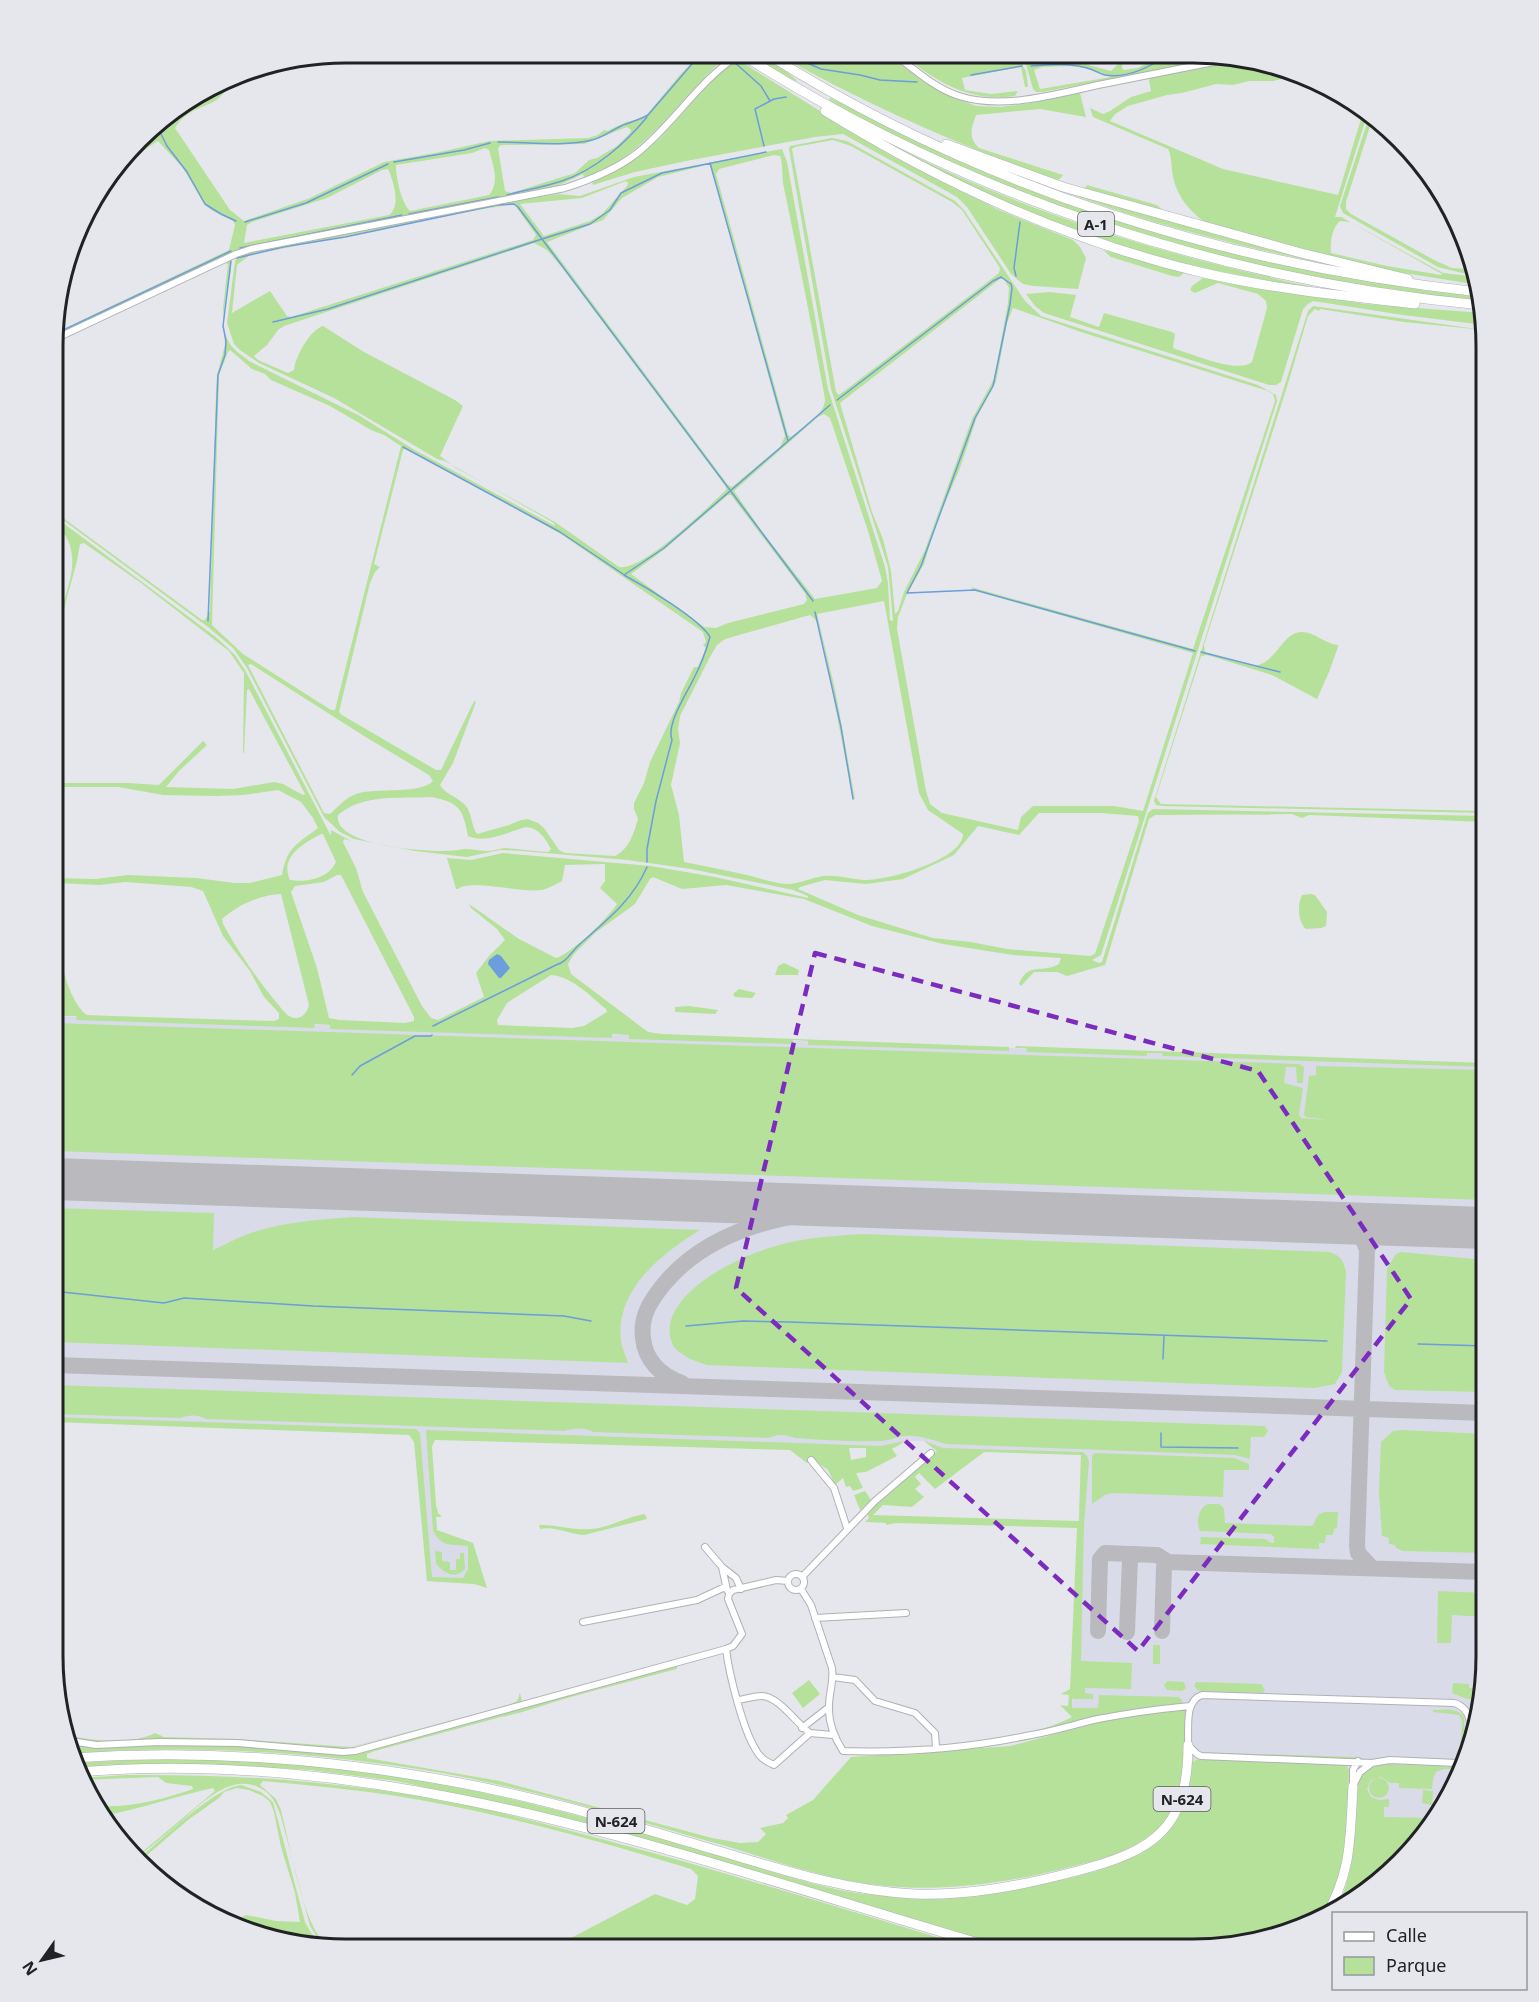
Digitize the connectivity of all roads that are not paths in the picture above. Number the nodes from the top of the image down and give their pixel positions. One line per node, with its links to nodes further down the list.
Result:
1 (728, 63): 12 (street)
2 (755, 63): 6 (highway, A-1)
3 (782, 63): 7 (highway, A-1)
4 (907, 63): 5 (street)
5 (1205, 64)
6 (794, 87): 10 (highway, A-1); 11 (highway)
7 (887, 122): 8 (highway); 8 (highway, A-1)
8 (1430, 286): 9 (highway, A-1)
9 (1471, 291)
10 (1473, 304)
11 (1473, 306)
12 (64, 335)
13 (931, 1453): 15 (street)
14 (811, 1460): 15 (street)
15 (848, 1528): 18 (street)
16 (705, 1546): 17 (street)
17 (722, 1567): 20 (street); 22 (street)
18 (802, 1577): 19 (street); 21 (street)
19 (788, 1581): 21 (street); 22 (street)
20 (725, 1587): 23 (street); 26 (street)
21 (801, 1588): 25 (street)
22 (741, 1589): 23 (street)
23 (729, 1594): 27 (street)
24 (906, 1613): 25 (street)
25 (815, 1618): 28 (street)
26 (584, 1622)
27 (726, 1649): 29 (street); 36 (street)
28 (833, 1677): 31 (street); 38 (street)
29 (738, 1700): 33 (street); 34 (street)
30 (1190, 1706): 32 (street); 37 (street); 38 (street)
31 (829, 1707): 33 (street); 35 (street)
32 (1469, 1718)
33 (802, 1728): 34 (street)
34 (810, 1733): 35 (street)
35 (833, 1735): 38 (street)
36 (77, 1743)
37 (1188, 1745): 39 (highway, N-624); 40 (street)
38 (936, 1748)
39 (82, 1758)
40 (1358, 1761): 41 (street); 44 (street)
41 (1372, 1763): 42 (street); 44 (street)
42 (1455, 1763)
43 (88, 1772): 46 (highway, N-624)
44 (1353, 1786): 45 (highway)
45 (1334, 1902)
46 (965, 1939)

